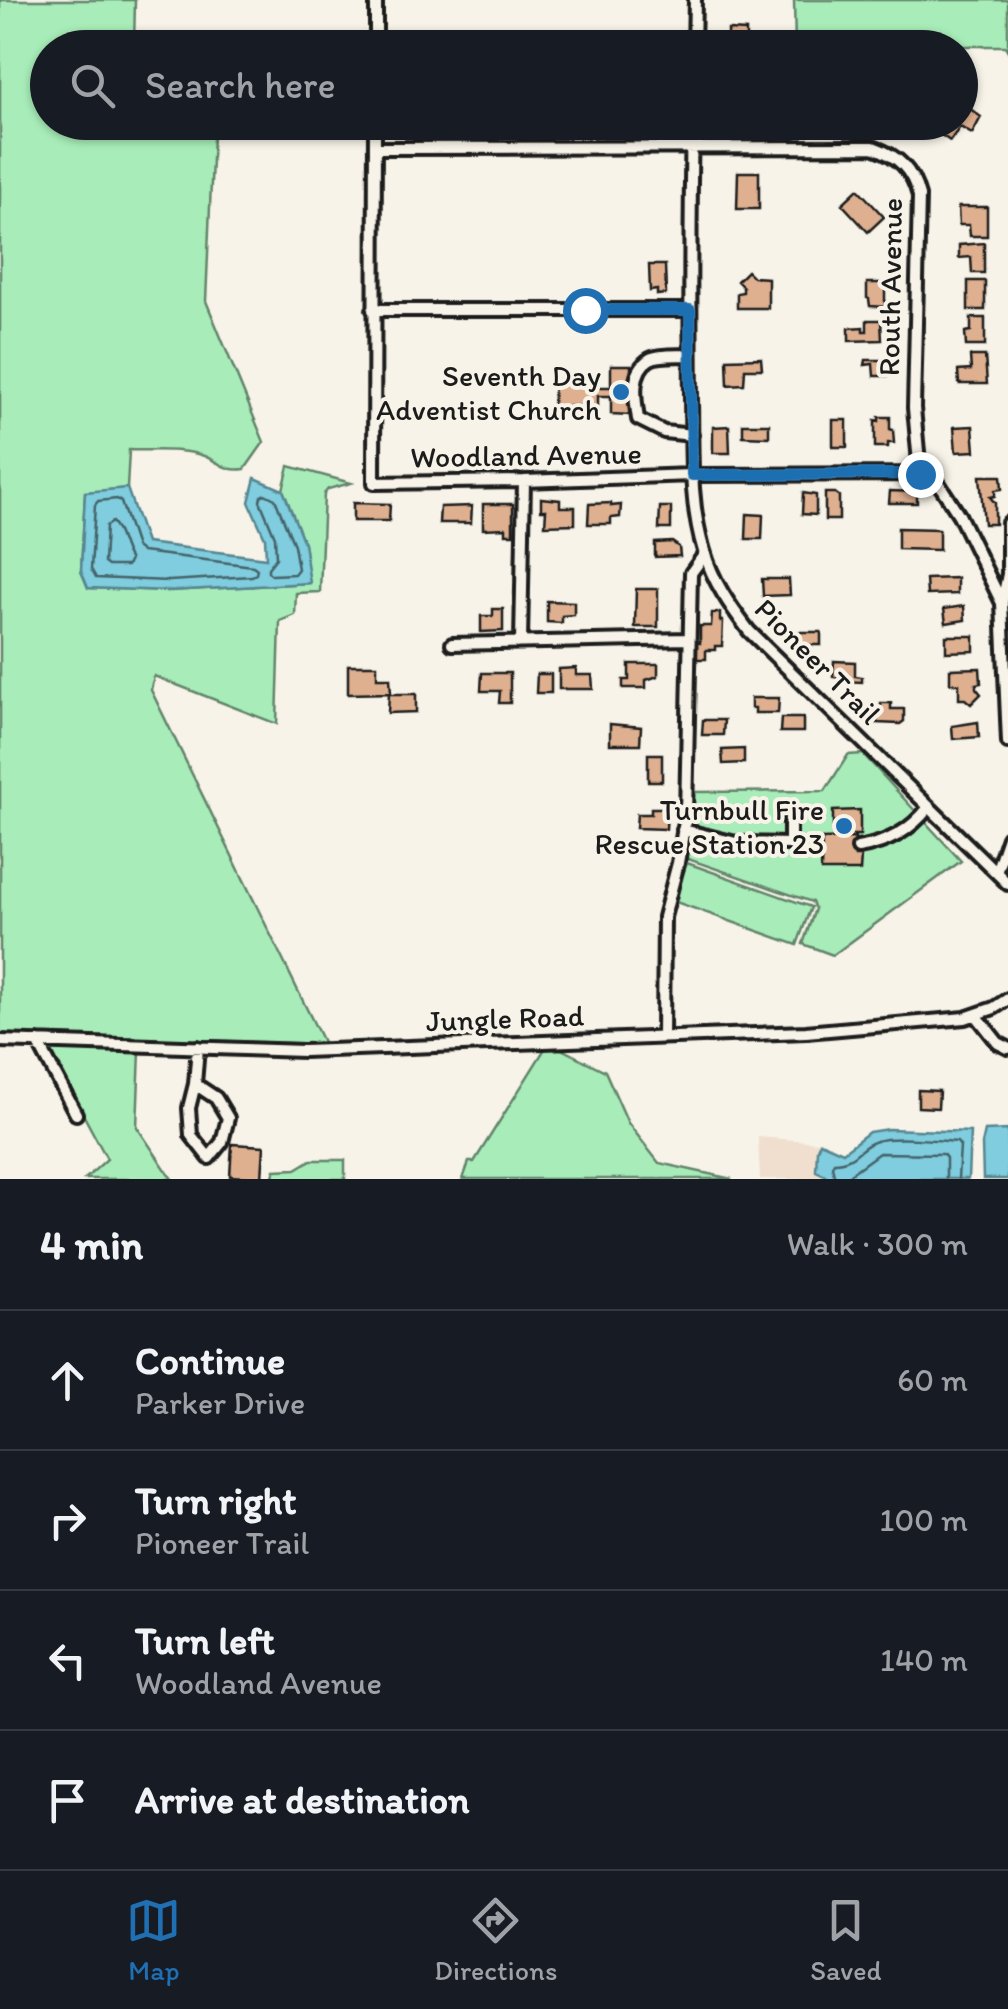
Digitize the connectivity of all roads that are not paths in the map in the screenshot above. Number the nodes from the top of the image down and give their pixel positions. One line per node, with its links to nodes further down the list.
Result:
1 (376, 0): 3 (street)
2 (695, 0): 4 (street)
3 (376, 30)
4 (694, 30)
5 (374, 140): 7 (street)
6 (692, 140): 8 (street, Pioneer Trail)
7 (374, 148): 8 (street); 9 (street)
8 (692, 148): 10 (street, Pioneer Trail); 13 (street, Routh Avenue)
9 (374, 310): 10 (street); 15 (street, Woodland Avenue)
10 (690, 310): 11 (street, Pioneer Trail)
11 (690, 355): 12 (street, Pioneer Trail); 12 (street)
12 (692, 435): 14 (street, Pioneer Trail)
13 (920, 474): 14 (street, Woodland Avenue); 18 (street)
14 (692, 475): 15 (street, Woodland Avenue); 17 (street, Pioneer Trail)
15 (524, 482): 22 (street)
16 (1008, 523): 19 (street)
17 (704, 555): 21 (street); 25 (street, Pioneer Trail)
18 (988, 574): 19 (street); 20 (street)
19 (1008, 574): 20 (street)
20 (1002, 603): 24 (street)
21 (688, 639): 22 (street); 27 (street)
22 (521, 642): 23 (street)
23 (452, 644)
24 (1008, 742)
25 (929, 807): 29 (street); 30 (street, Pioneer Trail)
26 (790, 810): 27 (street)
27 (684, 830): 34 (street)
28 (1008, 837): 30 (street)
29 (858, 848)
30 (996, 872): 31 (street, Pioneer Trail)
31 (1008, 884)
32 (1008, 999): 33 (street, Jungle Road)
33 (976, 1015): 34 (street, Jungle Road); 38 (street)
34 (663, 1036): 37 (street, Jungle Road)
35 (0, 1041): 36 (street, Jungle Road)
36 (38, 1042): 37 (street, Jungle Road); 40 (street)
37 (198, 1047): 39 (street)
38 (1008, 1048)
39 (195, 1084): 39 (street)
40 (76, 1114)

